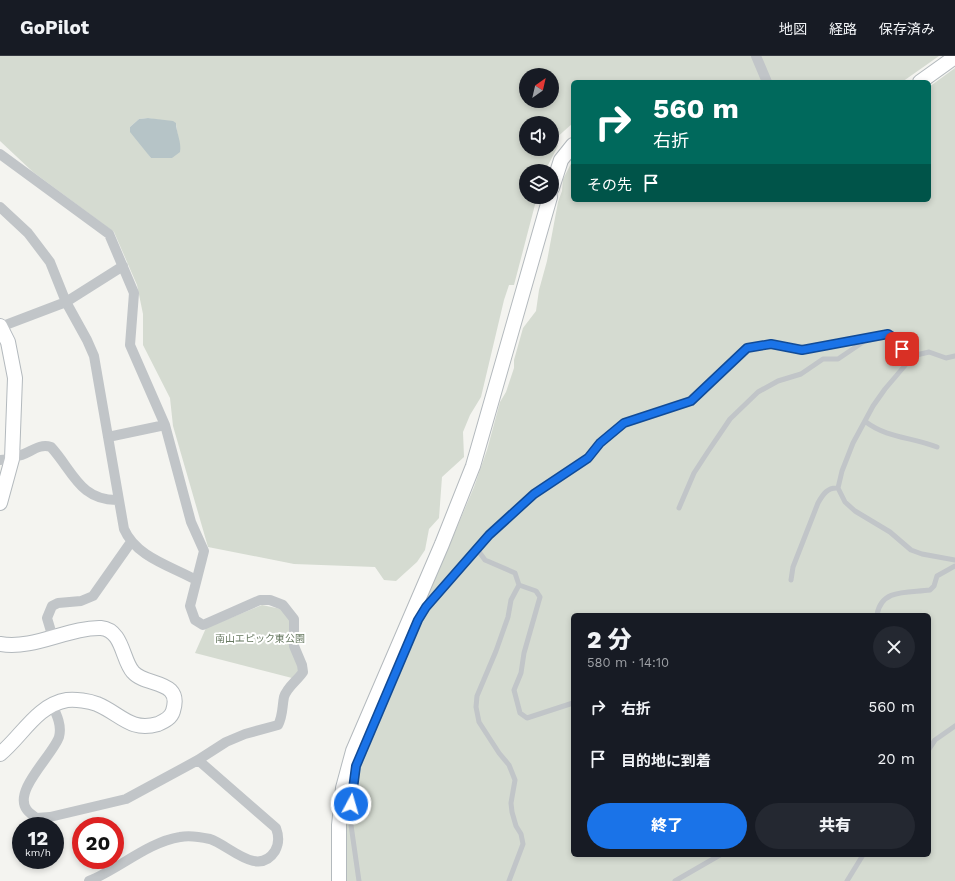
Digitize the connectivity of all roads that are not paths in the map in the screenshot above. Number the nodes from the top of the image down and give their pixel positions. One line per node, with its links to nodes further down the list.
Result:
1 (756, 56): 3 (street)
2 (955, 57): 4 (street)
3 (766, 80)
4 (923, 80)
5 (571, 148): 7 (street)
6 (0, 154): 10 (street)
7 (559, 166)
8 (548, 204): 44 (street)
9 (0, 207): 11 (street)
10 (122, 266): 11 (street); 17 (street)
11 (66, 302): 12 (street); 18 (street)
12 (0, 326): 20 (street)
13 (871, 338): 15 (lane); 24 (lane); 26 (lane)
14 (955, 356): 15 (lane)
15 (908, 357): 16 (lane)
16 (866, 422): 19 (lane); 21 (lane)
17 (165, 425): 18 (street); 29 (street)
18 (108, 437): 22 (street)
19 (937, 447)
20 (8, 458): 22 (street); 23 (street)
21 (838, 488): 27 (lane); 30 (lane)
22 (118, 500): 25 (street)
23 (0, 503)
24 (680, 508)
25 (132, 542): 29 (street); 33 (street)
26 (477, 549): 31 (lane); 45 (lane)
27 (955, 560)
28 (955, 566): 32 (lane)
29 (196, 580): 40 (street)
30 (790, 580)
31 (519, 585): 35 (lane); 46 (lane)
32 (878, 613)
33 (53, 638): 34 (street); 36 (street)
34 (0, 644)
35 (571, 704)
36 (52, 705): 39 (street); 40 (street)
37 (955, 726): 38 (lane)
38 (931, 746)
39 (0, 754)
40 (198, 760): 43 (street)
41 (717, 857): 47 (lane)
42 (862, 857): 48 (lane)
43 (89, 881)
44 (339, 881)
45 (360, 881)
46 (509, 881)
47 (675, 881)
48 (846, 881)

